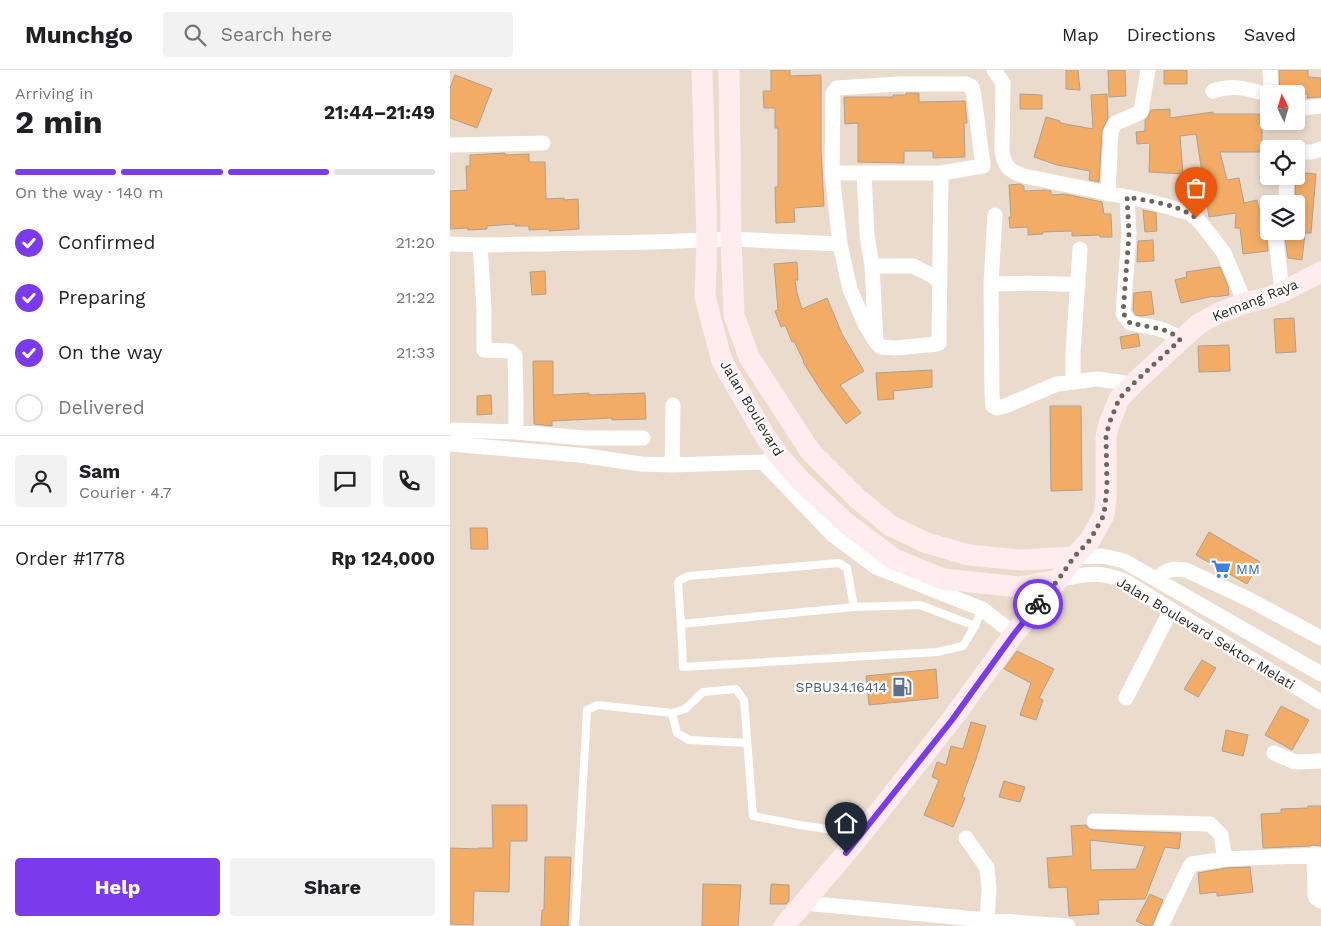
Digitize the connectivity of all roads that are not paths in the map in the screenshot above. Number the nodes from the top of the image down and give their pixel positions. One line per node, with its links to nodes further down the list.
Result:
1 (702, 70): 23 (main road, Jalan Boulevard)
2 (730, 70): 21 (main road, Jalan Boulevard)
3 (994, 70): 18 (street)
4 (1148, 70): 18 (street)
5 (1270, 70): 6 (street)
6 (1270, 85)
7 (1213, 91): 8 (street)
8 (1260, 92)
9 (1321, 106): 10 (street)
10 (1305, 108)
11 (542, 143): 12 (street)
12 (450, 146)
13 (1321, 149): 14 (street)
14 (1305, 152)
15 (941, 172): 16 (street); 17 (street); 30 (street)
16 (832, 173): 17 (street); 25 (street)
17 (864, 173): 28 (street)
18 (1108, 194): 19 (street)
19 (1127, 197): 34 (street); 35 (street)
20 (995, 215): 31 (street)
21 (731, 239): 23 (street); 25 (street); 45 (main road, Jalan Boulevard)
22 (1277, 240): 33 (street)
23 (708, 241): 26 (street); 43 (main road, Jalan Boulevard)
24 (450, 244): 26 (street)
25 (840, 244): 36 (street)
26 (480, 245): 40 (street)
27 (1080, 249): 32 (street)
28 (872, 266): 30 (street); 36 (street)
29 (1321, 272): 33 (main road, Kemang Raya)
30 (939, 281): 36 (street)
31 (991, 284): 32 (street); 37 (street)
32 (1078, 285): 37 (street)
33 (1282, 292): 34 (main road, Kemang Raya)
34 (1245, 303): 35 (main road, Kemang Raya)
35 (1180, 340): 38 (main road, Kemang Raya)
36 (876, 342)
37 (1073, 382): 38 (street)
38 (1133, 384): 45 (main road, Kemang Raya)
39 (673, 405): 44 (street)
40 (516, 432): 41 (street); 42 (street)
41 (452, 437): 44 (street)
42 (643, 438)
43 (771, 459): 44 (street); 48 (main road, Jalan Boulevard); 51 (street)
44 (672, 465)
45 (1074, 557): 46 (main road, Kemang Raya); 47 (street, Jalan Boulevard Sektor Melati)
46 (1058, 580): 49 (main road, Jalan Boulevard); 52 (street, Jalan Boulevard Sektor Melati); 53 (main road, Kemang Raya)
47 (1157, 580): 57 (street); 58 (street, Jalan Boulevard Sektor Melati)
48 (992, 585): 49 (main road, Jalan Boulevard); 51 (street)
49 (1019, 588): 53 (main road)
50 (854, 607): 54 (lane); 54 (lane); 55 (lane)
51 (982, 609): 55 (lane); 56 (street)
52 (1171, 610): 59 (street); 60 (street, Jalan Boulevard Sektor Melati)
53 (1030, 614): 56 (main road)
54 (681, 624): 55 (lane)
55 (975, 626)
56 (1014, 634): 66 (main road)
57 (1321, 638)
58 (1321, 674)
59 (1126, 698)
60 (1321, 702)
61 (672, 713): 62 (lane); 62 (lane); 73 (lane)
62 (747, 744): 66 (lane)
63 (1274, 753): 64 (street)
64 (1321, 761)
65 (1094, 821): 69 (street)
66 (861, 834): 71 (main road)
67 (966, 838): 72 (street)
68 (1318, 854): 69 (street); 70 (street)
69 (1225, 859): 76 (street)
70 (1321, 901)
71 (804, 903): 72 (street); 74 (main road)
72 (987, 920): 75 (street)
73 (575, 926)
74 (784, 926)
75 (1068, 926)
76 (1161, 926)

